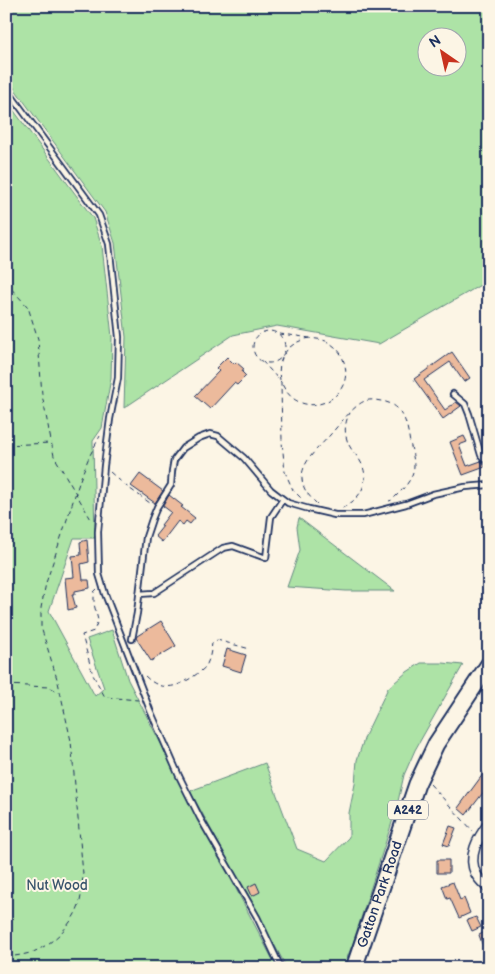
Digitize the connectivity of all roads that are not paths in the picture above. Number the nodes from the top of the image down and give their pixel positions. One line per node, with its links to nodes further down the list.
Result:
1 (6, 88): 11 (lane)
2 (453, 394): 3 (lane)
3 (489, 464)
4 (489, 485): 5 (lane)
5 (283, 499): 6 (lane); 6 (lane)
6 (139, 594): 7 (lane)
7 (132, 638)
8 (489, 664): 12 (main road, Gatton Park Road / A242)
9 (489, 823): 10 (street)
10 (489, 890)
11 (281, 968)
12 (354, 968)

